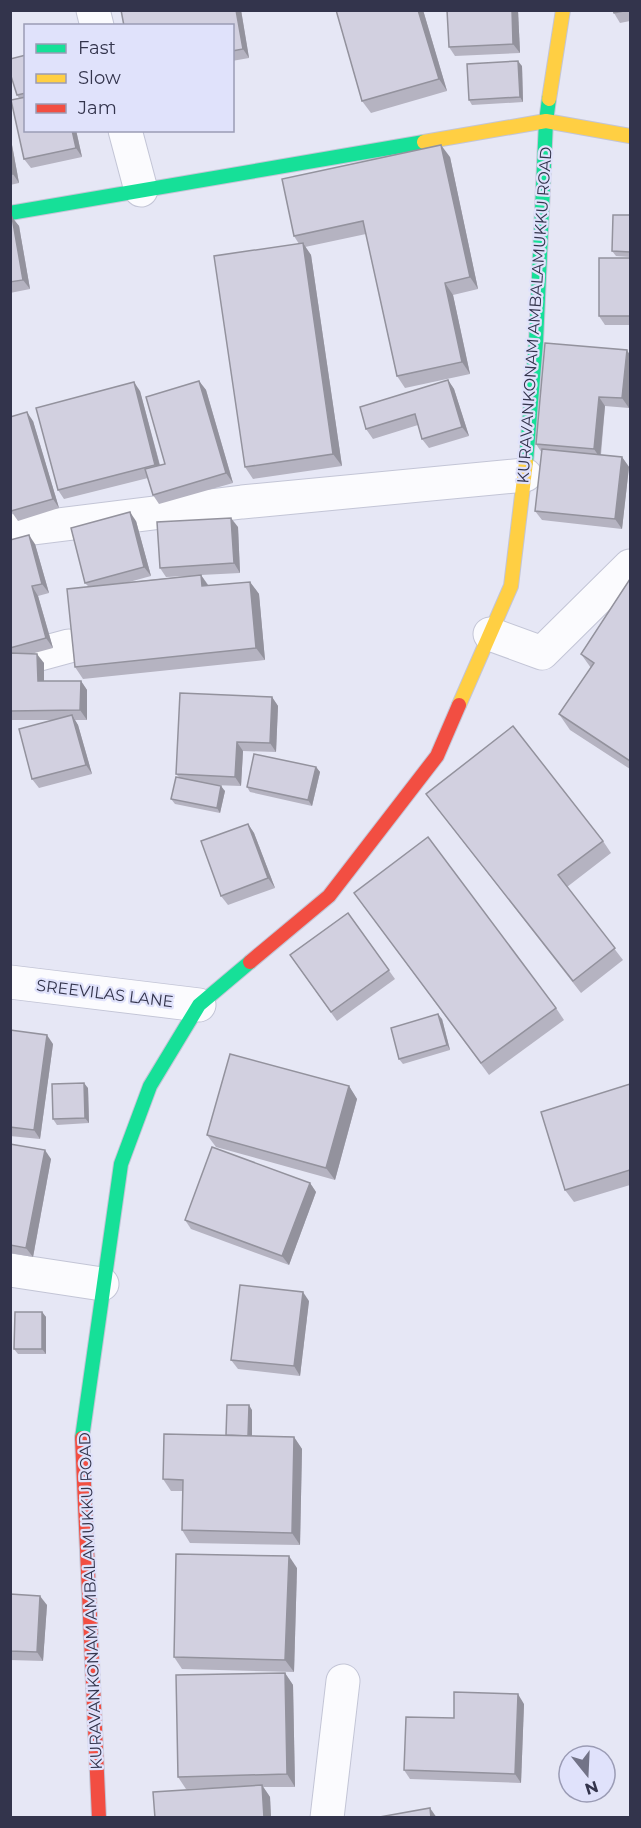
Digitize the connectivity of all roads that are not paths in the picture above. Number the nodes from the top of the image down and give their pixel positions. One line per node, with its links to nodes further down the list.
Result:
1 (563, 10): 2 (street, KURAVANKONAM AMBALAMUKKU ROAD)
2 (546, 121): 4 (street); 5 (street); 7 (street, KURAVANKONAM AMBALAMUKKU ROAD)
3 (126, 132): 5 (street)
4 (630, 136)
5 (141, 190): 6 (street)
6 (10, 213)
7 (525, 476): 8 (street); 10 (street, KURAVANKONAM AMBALAMUKKU ROAD)
8 (10, 531)
9 (630, 566): 10 (street)
10 (490, 634): 14 (street, KURAVANKONAM AMBALAMUKKU ROAD)
11 (69, 646): 12 (street)
12 (10, 662)
13 (10, 982): 14 (street, SREEVILAS LANE)
14 (199, 1005): 16 (street, KURAVANKONAM AMBALAMUKKU ROAD)
15 (10, 1270): 16 (street)
16 (102, 1284): 18 (street, KURAVANKONAM AMBALAMUKKU ROAD)
17 (343, 1681): 19 (street)
18 (99, 1818)
19 (327, 1818)

